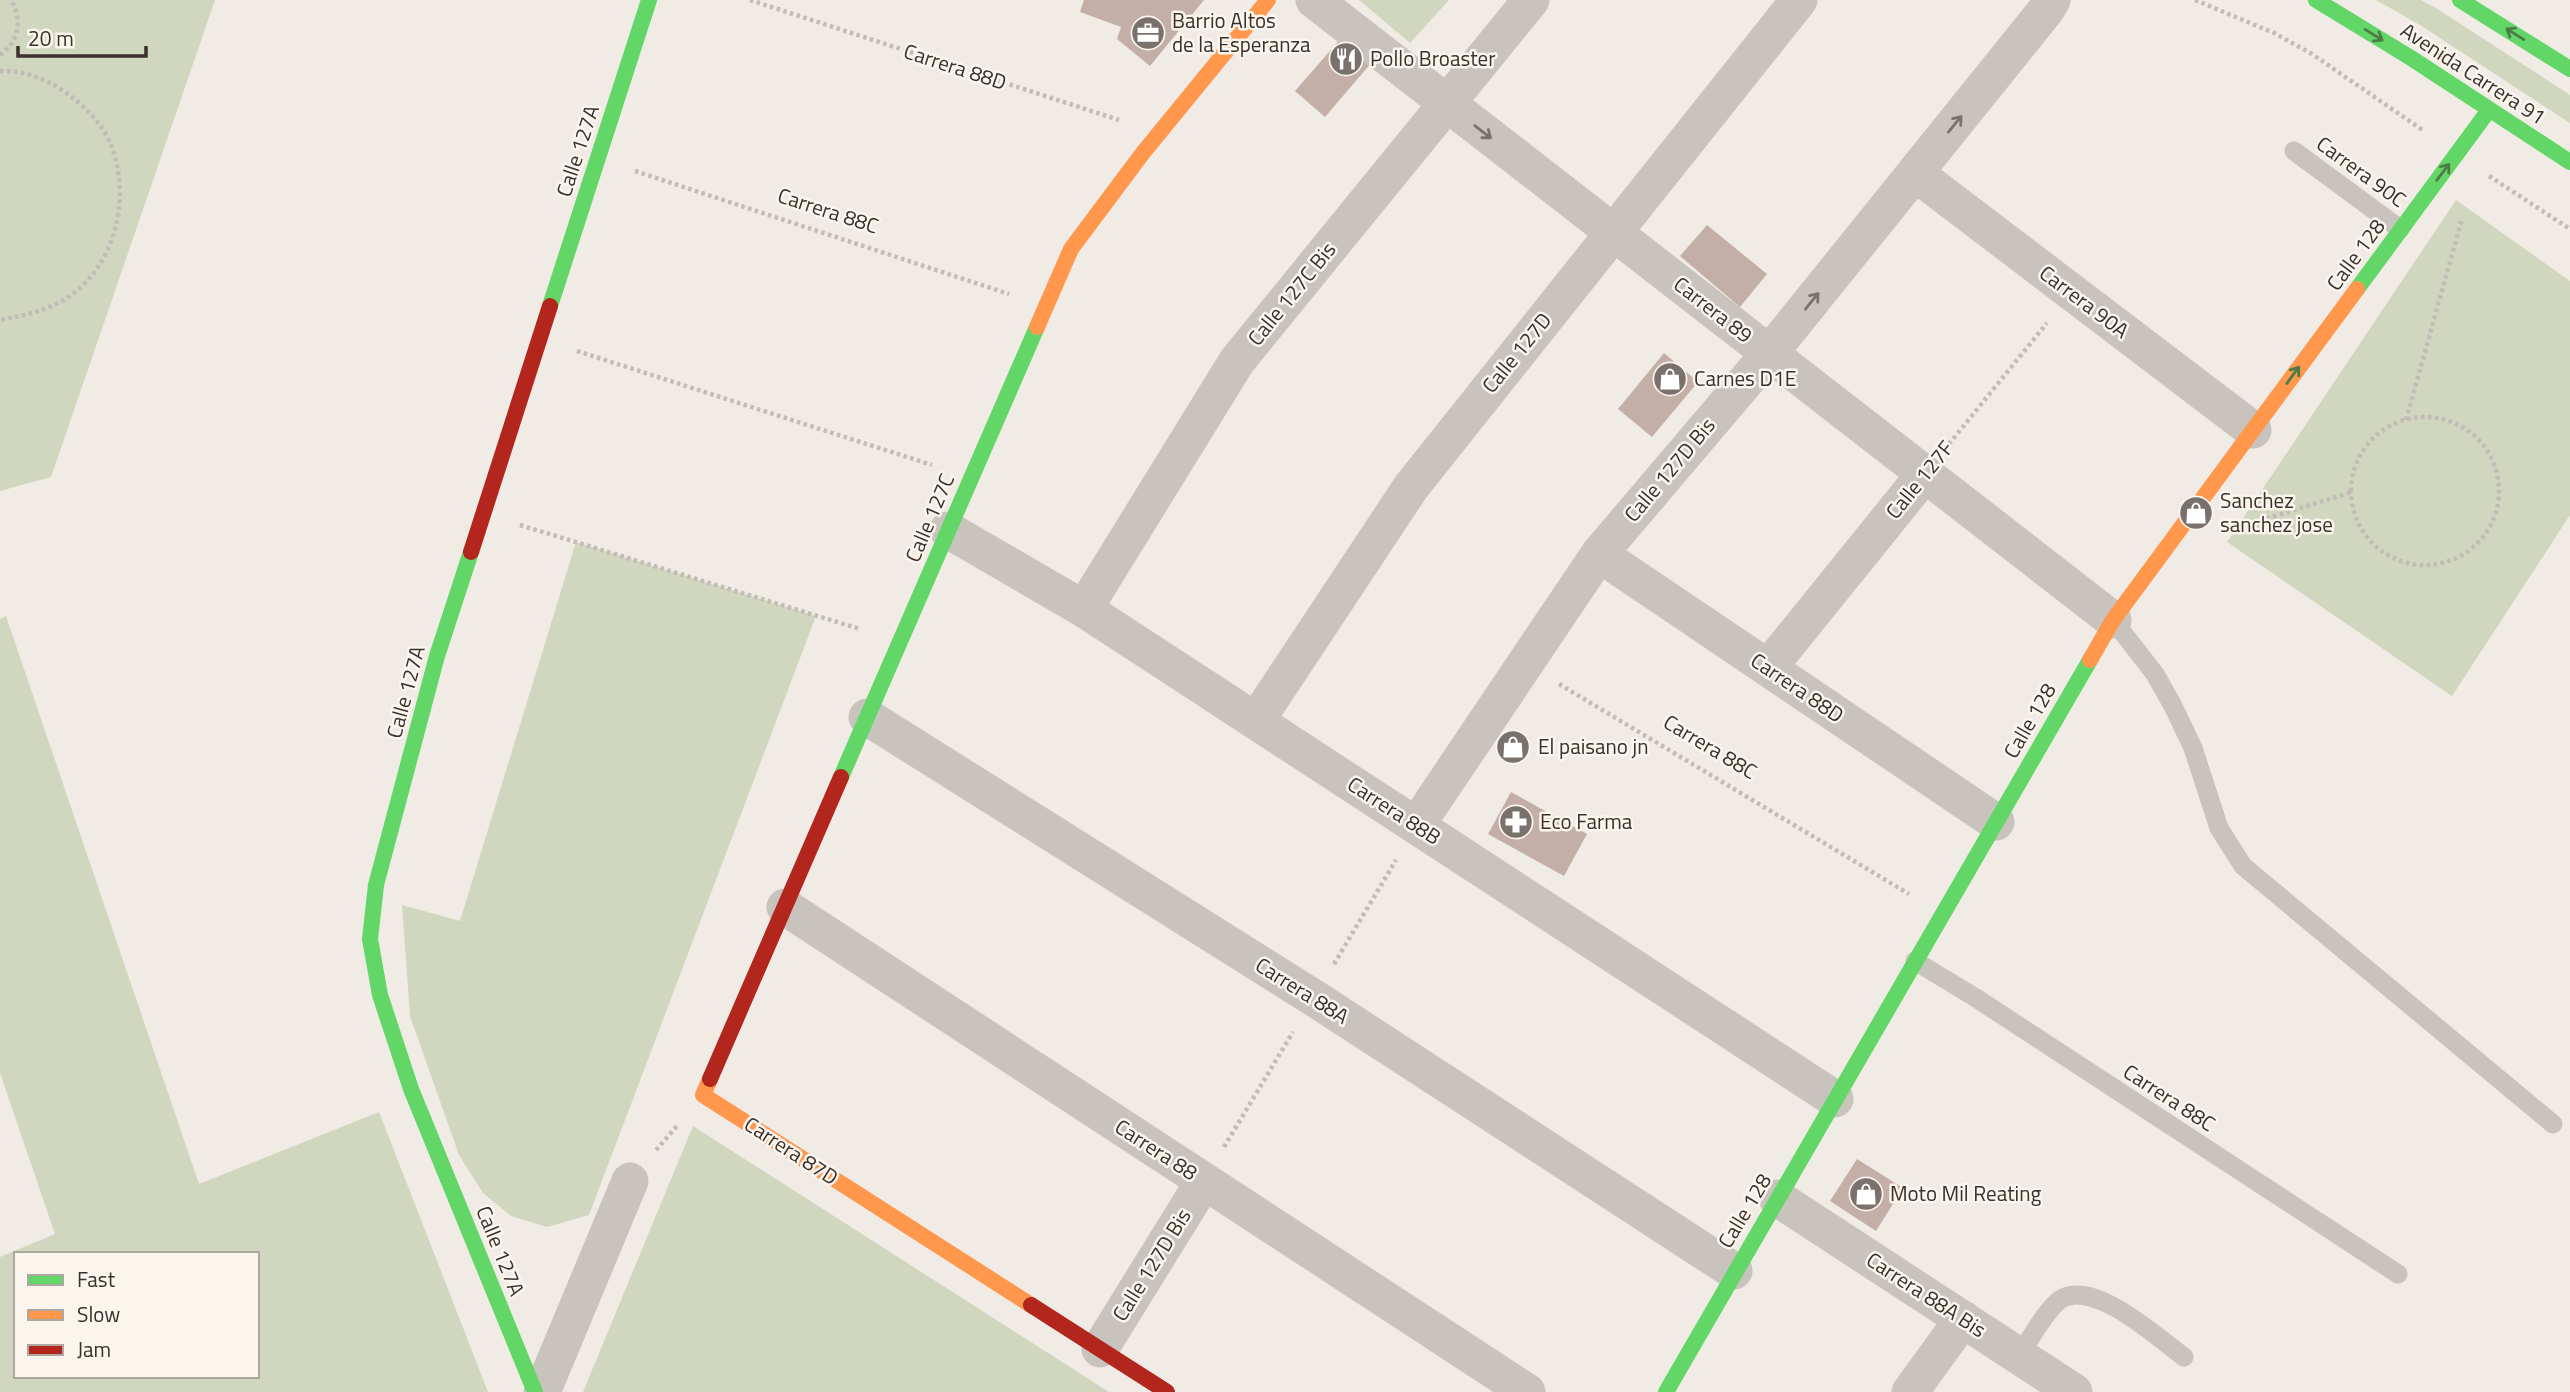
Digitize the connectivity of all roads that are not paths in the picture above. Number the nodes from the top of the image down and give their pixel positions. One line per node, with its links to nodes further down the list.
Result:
1 (649, 0): 43 (street, Calle 127A)
2 (1268, 0): 20 (street, Calle 127C)
3 (1314, 0): 10 (street, Carrera 89)
4 (1531, 0): 10 (street, Calle 127C Bis)
5 (1799, 0): 16 (street, Calle 127D)
6 (2052, 0): 14 (street, Calle 127D Bis, one-way to 6)
7 (2316, 0): 11 (street, Avenida Carrera 91, one-way to 11)
8 (2460, 0): 9 (street, one-way to 8)
9 (2570, 69)
10 (1447, 104): 16 (street, Carrera 89, one-way to 16); 22 (street, Calle 127C Bis)
11 (2489, 110): 13 (street, Avenida Carrera 91); 15 (street, Calle 128, one-way to 11)
12 (2294, 151): 15 (lane, Carrera 90C)
13 (2570, 162)
14 (1915, 173): 17 (street, Calle 127D Bis, one-way to 14); 18 (street, Carrera 90A)
15 (2400, 229): 18 (street, Calle 128, one-way to 15)
16 (1613, 233): 17 (street, Carrera 89); 26 (street, Calle 127D)
17 (1769, 354): 19 (street, Carrera 89); 21 (street, Calle 127D Bis)
18 (2253, 430): 23 (street, Calle 128)
19 (1924, 474): 23 (street, Carrera 89); 24 (street, Calle 127F)
20 (948, 530): 22 (street, Carrera 88B); 25 (street, Calle 127C)
21 (1599, 554): 24 (street, Carrera 88D); 28 (street, Calle 127D Bis)
22 (1084, 609): 26 (street, Carrera 88B)
23 (2113, 620): 27 (street, Calle 128); 33 (lane)
24 (1768, 668): 27 (street, Carrera 88D)
25 (867, 717): 29 (street, Calle 127C); 37 (street, Carrera 88A)
26 (1256, 721): 28 (street, Carrera 88B)
27 (1996, 822): 30 (street, Calle 128)
28 (1416, 826): 32 (street, Carrera 88B)
29 (785, 907): 31 (street, Calle 127C); 35 (street, Carrera 88)
30 (1914, 961): 32 (street, Calle 128); 38 (lane, Carrera 88C)
31 (704, 1095): 40 (street, Carrera 87D)
32 (1835, 1099): 36 (street, Calle 128)
33 (2553, 1124)
34 (630, 1181): 44 (street)
35 (1204, 1181): 40 (street, Calle 127D Bis); 46 (street, Carrera 88)
36 (1777, 1198): 37 (street, Calle 128); 39 (street, Carrera 88A Bis)
37 (1734, 1271): 47 (street, Calle 128)
38 (2398, 1274)
39 (1963, 1319): 41 (street, Carrera 88A Bis); 48 (street)
40 (1100, 1349): 45 (street, Carrera 87D)
41 (2019, 1356): 42 (lane); 49 (street, Carrera 88A Bis)
42 (2185, 1357)
43 (535, 1392)
44 (542, 1392)
45 (1167, 1392)
46 (1527, 1392)
47 (1666, 1392)
48 (1910, 1392)
49 (2074, 1392)

